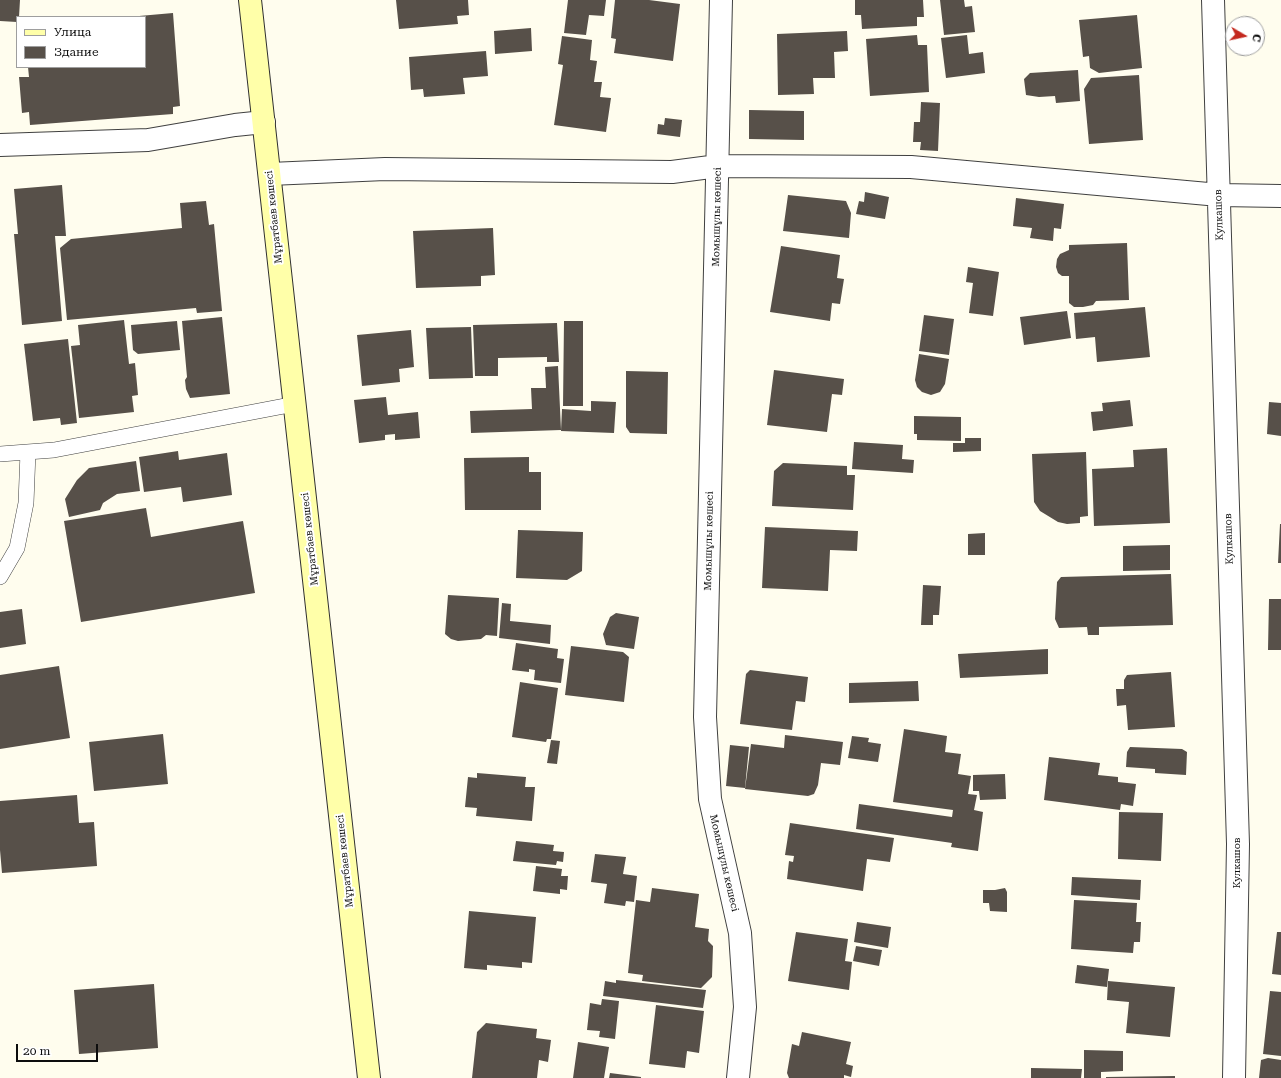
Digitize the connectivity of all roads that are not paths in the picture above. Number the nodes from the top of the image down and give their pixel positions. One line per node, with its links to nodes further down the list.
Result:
1 (250, 0): 4 (street, Мұратбаев көшесі)
2 (721, 0): 6 (street, Момышұлы көшесі)
3 (1212, 0): 8 (street, Кулкашов)
4 (264, 122): 5 (street); 7 (street, Мұратбаев көшесі)
5 (0, 145)
6 (718, 166): 7 (street); 8 (street); 15 (street, Момышұлы көшесі)
7 (270, 174): 10 (street, Мұратбаев көшесі)
8 (1219, 195): 9 (street); 16 (street, Кулкашов)
9 (1281, 196)
10 (295, 404): 11 (lane); 14 (street, Мұратбаев көшесі)
11 (28, 452): 12 (lane); 13 (lane)
12 (0, 454)
13 (0, 577)
14 (369, 1078)
15 (738, 1078)
16 (1234, 1078)

